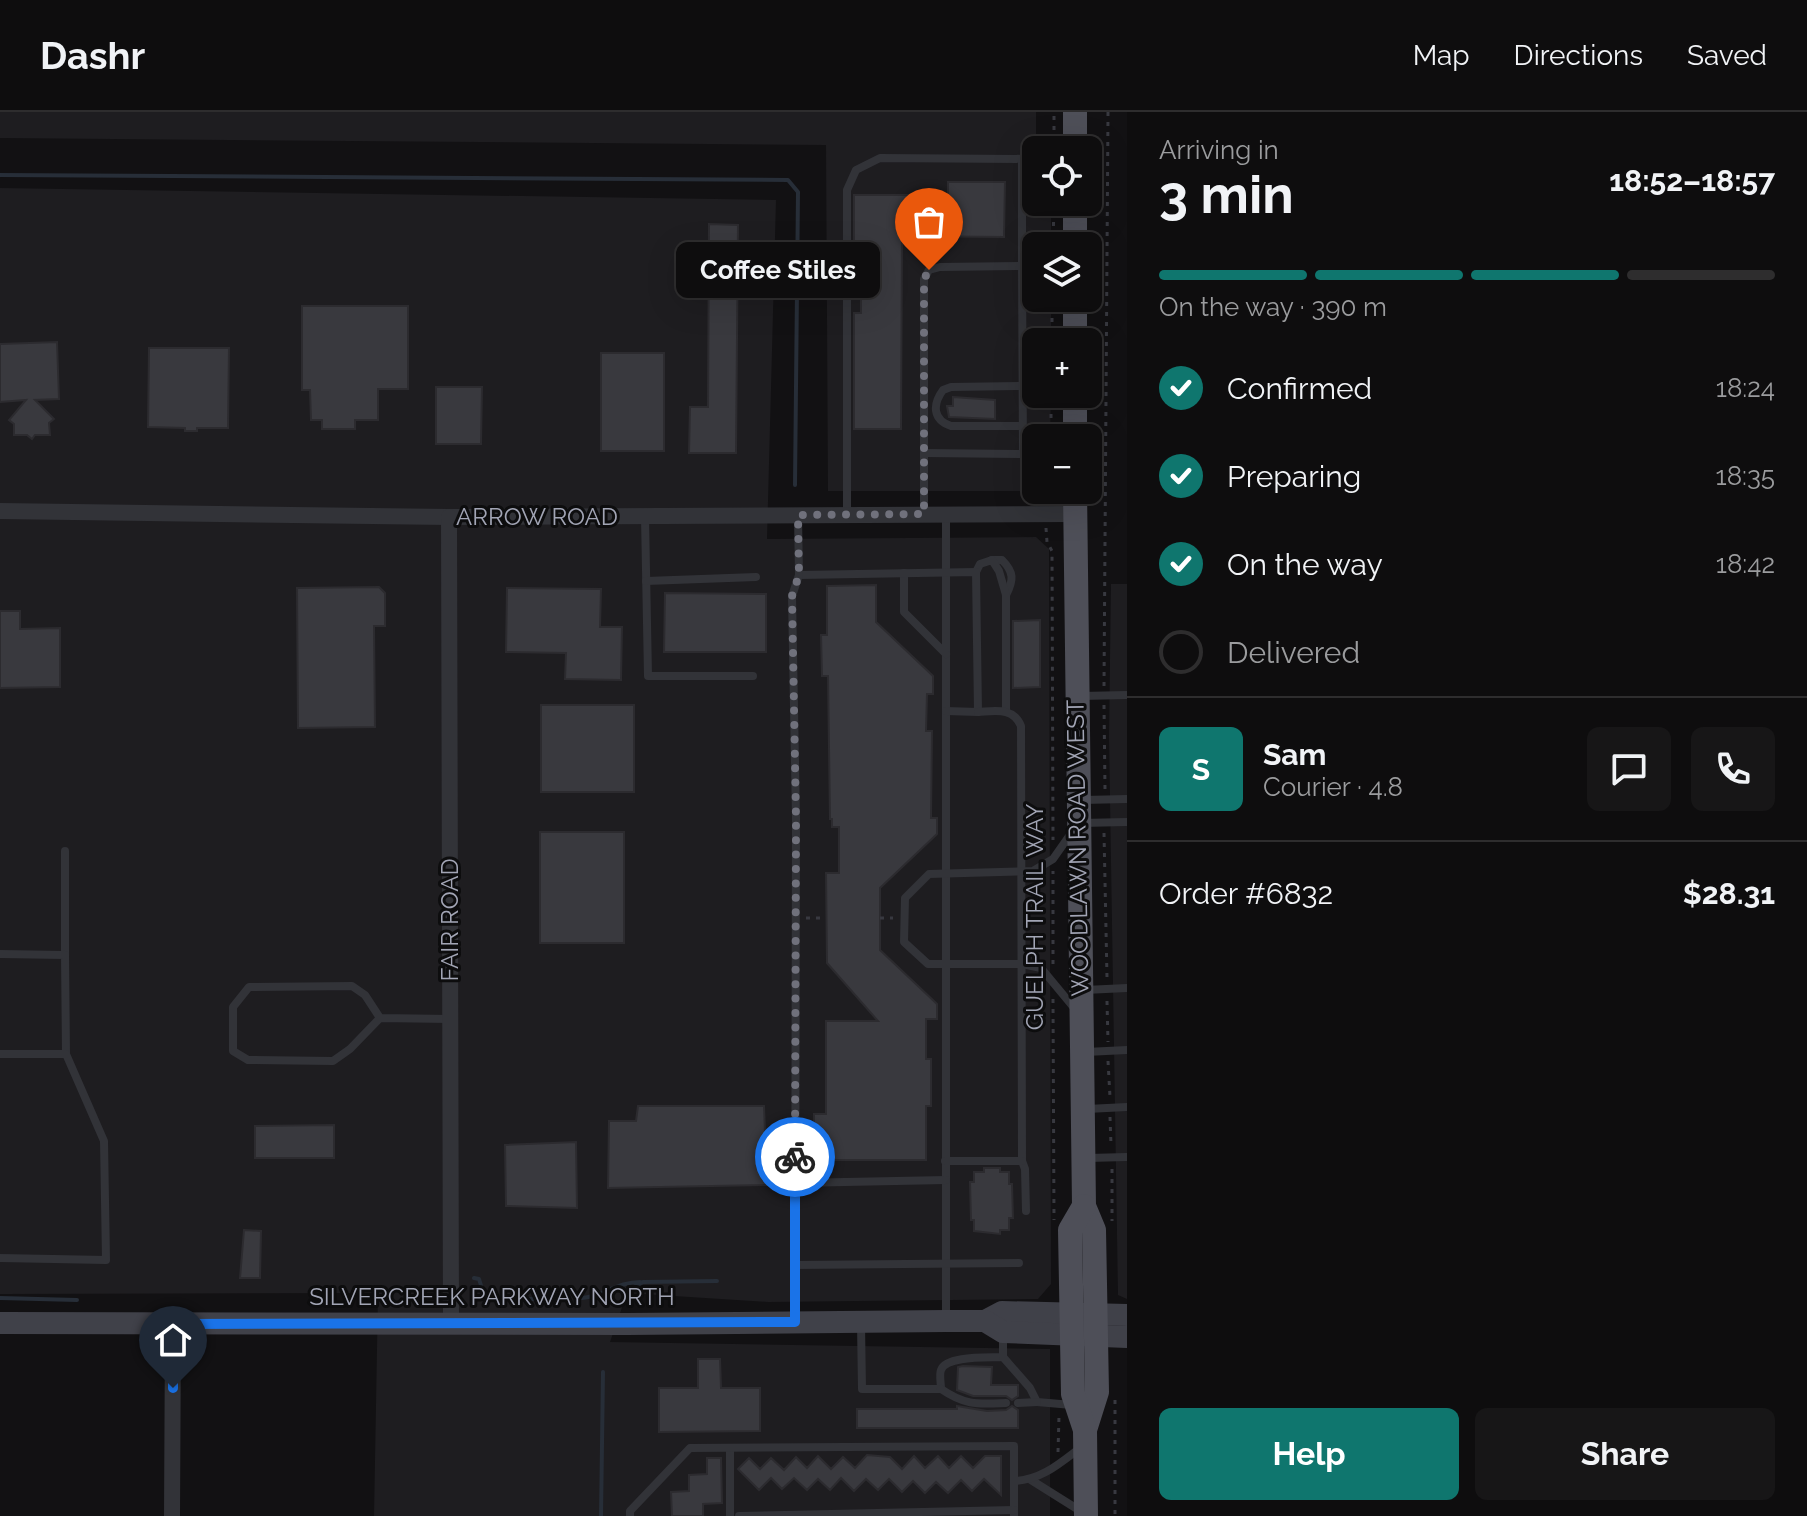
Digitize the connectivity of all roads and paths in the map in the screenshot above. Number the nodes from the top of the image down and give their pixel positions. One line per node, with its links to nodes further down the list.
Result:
1 (1054, 112): 3 (path)
2 (1075, 112): 4 (main road)
3 (1054, 136)
4 (1075, 136)
5 (1022, 159): 17 (lane)
6 (1022, 266): 9 (lane)
7 (1022, 386): 8 (lane)
8 (1022, 426)
9 (925, 453): 10 (lane); 14 (lane)
10 (1022, 454)
11 (1053, 504): 15 (street, ARROW ROAD)
12 (1074, 504): 30 (main road, WOODLAWN ROAD WEST)
13 (0, 511): 19 (street, ARROW ROAD)
14 (924, 514): 15 (street, ARROW ROAD); 17 (street, ARROW ROAD)
15 (946, 514): 21 (lane)
16 (798, 515): 17 (street, ARROW ROAD); 18 (street, ARROW ROAD); 24 (lane)
17 (847, 515)
18 (645, 516): 19 (street, ARROW ROAD); 26 (lane)
19 (449, 517): 52 (street, FAIR ROAD)
20 (1047, 542): 38 (path, GUELPH TRAIL WAY)
21 (945, 572): 22 (lane); 23 (lane); 27 (lane)
22 (976, 572): 32 (lane); 33 (lane)
23 (904, 573): 24 (lane); 27 (lane)
24 (799, 575): 41 (lane)
25 (756, 577): 26 (lane)
26 (646, 581): 28 (lane)
27 (946, 654): 31 (lane)
28 (753, 676)
29 (1127, 695): 30 (lane)
30 (1077, 697): 35 (main road, WOODLAWN ROAD WEST)
31 (946, 711): 33 (lane); 39 (lane)
32 (1006, 711): 33 (lane); 40 (lane)
33 (978, 712)
34 (1127, 799): 35 (lane)
35 (1078, 811): 36 (lane); 38 (lane); 49 (main road, WOODLAWN ROAD WEST)
36 (1127, 822)
37 (65, 851): 44 (lane)
38 (1053, 859): 40 (lane); 47 (path, GUELPH TRAIL WAY)
39 (946, 873): 40 (lane); 45 (lane); 45 (lane)
40 (1022, 873): 46 (lane)
41 (795, 918): 42 (path); 64 (lane)
42 (826, 918)
43 (0, 954): 44 (lane)
44 (65, 955): 56 (lane)
45 (946, 964): 46 (lane); 61 (lane)
46 (1022, 964): 47 (lane); 62 (lane)
47 (1053, 982): 50 (lane); 66 (path, GUELPH TRAIL WAY)
48 (1127, 988): 49 (lane)
49 (1080, 990): 50 (main road, WOODLAWN ROAD WEST)
50 (1080, 1016): 54 (main road, WOODLAWN ROAD WEST)
51 (380, 1018): 51 (lane); 52 (lane)
52 (451, 1019): 77 (street, FAIR ROAD)
53 (1127, 1050): 54 (lane)
54 (1081, 1052): 58 (main road, WOODLAWN ROAD WEST)
55 (0, 1054): 56 (lane)
56 (66, 1054): 67 (lane)
57 (1127, 1107): 58 (lane)
58 (1082, 1109): 60 (main road, WOODLAWN ROAD WEST)
59 (1127, 1157): 60 (lane)
60 (1083, 1158): 78 (main road, WOODLAWN ROAD WEST)
61 (945, 1161): 62 (lane); 63 (lane)
62 (1022, 1161): 65 (lane)
63 (946, 1180): 64 (lane); 69 (lane)
64 (795, 1183): 70 (lane)
65 (1026, 1211)
66 (1054, 1219)
67 (0, 1258)
68 (1019, 1263): 69 (lane)
69 (946, 1264): 70 (lane); 73 (lane)
70 (794, 1265): 74 (lane)
71 (1127, 1315): 78 (main road, SILVERCREEK PARKWAY NORTH)
72 (861, 1321): 73 (main road, SILVERCREEK PARKWAY NORTH); 74 (main road, SILVERCREEK PARKWAY NORTH); 82 (lane)
73 (946, 1321): 79 (main road, SILVERCREEK PARKWAY NORTH)
74 (795, 1322): 77 (main road, SILVERCREEK PARKWAY NORTH)
75 (0, 1323): 76 (main road, SILVERCREEK PARKWAY NORTH)
76 (173, 1324): 77 (main road, SILVERCREEK PARKWAY NORTH); 94 (street)
77 (451, 1324)
78 (1084, 1324): 79 (main road, SILVERCREEK PARKWAY NORTH); 80 (main road, SILVERCREEK PARKWAY NORTH); 86 (main road, WOODLAWN ROAD WEST); 87 (main road, WOODLAWN ROAD WEST)
79 (994, 1327): 81 (lane)
80 (1127, 1337)
81 (1003, 1357): 82 (lane); 83 (lane)
82 (941, 1389): 84 (lane)
83 (1037, 1402): 85 (lane); 86 (lane)
84 (1006, 1403)
85 (1018, 1403)
86 (1068, 1405): 87 (main road, WOODLAWN ROAD WEST); 89 (path)
87 (1085, 1437): 89 (lane); 93 (main road, WOODLAWN ROAD WEST)
88 (730, 1448): 91 (lane); 95 (lane); 96 (lane)
89 (1057, 1465): 90 (lane)
90 (1031, 1480): 91 (lane); 93 (lane)
91 (1014, 1481): 92 (lane)
92 (1014, 1513): 97 (lane)
93 (1086, 1515)
94 (172, 1516)
95 (630, 1516)
96 (730, 1516)
97 (739, 1516)

